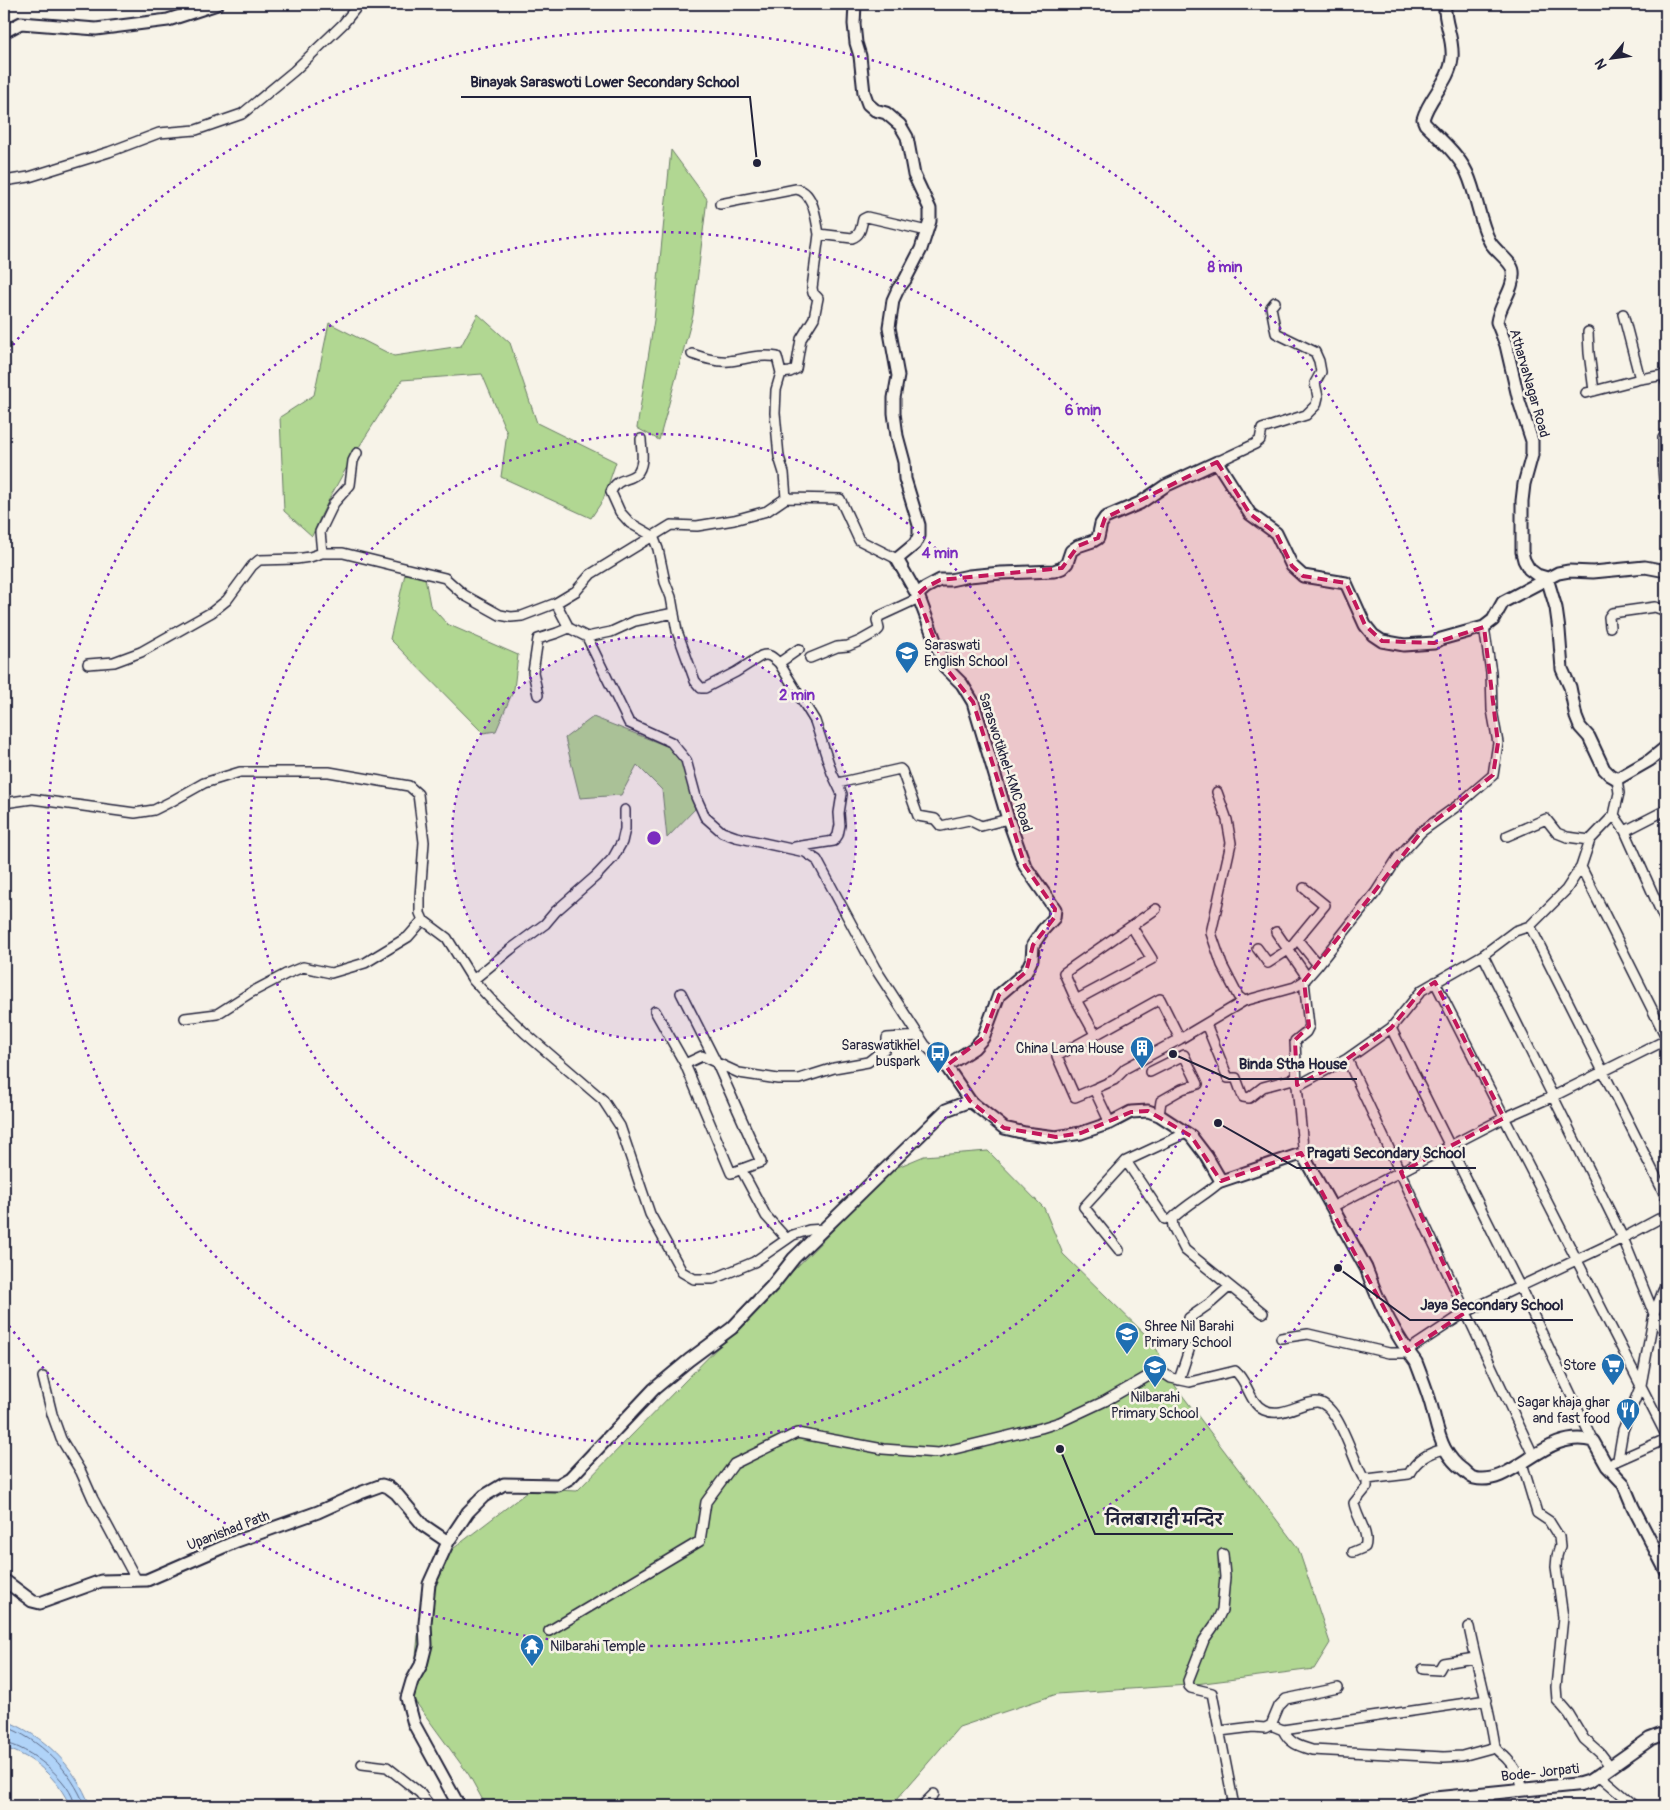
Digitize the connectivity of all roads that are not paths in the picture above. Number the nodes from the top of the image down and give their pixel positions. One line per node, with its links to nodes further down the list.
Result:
1 (217, 4): 5 (street)
2 (359, 4): 6 (street)
3 (855, 4): 8 (street)
4 (1445, 4): 27 (street, AtharvaNagar Road)
5 (4, 32)
6 (4, 181)
7 (720, 204): 9 (street)
8 (927, 231): 9 (street); 25 (street)
9 (819, 234): 14 (street)
10 (1275, 302): 20 (street)
11 (1623, 314): 15 (street)
12 (1588, 332): 15 (street)
13 (692, 354): 14 (street)
14 (781, 373): 21 (street)
15 (1640, 379): 16 (street)
16 (1666, 382)
17 (1666, 434): 22 (street)
18 (641, 439): 23 (street)
19 (357, 453): 24 (street)
20 (1217, 462): 28 (street); 32 (street)
21 (786, 498): 23 (street); 25 (street)
22 (1666, 510)
23 (653, 536): 29 (street); 31 (street)
24 (322, 553): 29 (street); 39 (street)
25 (897, 559): 28 (street, Saraswotikhel-KMC Road)
26 (1666, 571): 27 (street)
27 (1547, 578): 32 (street); 42 (street)
28 (918, 597): 37 (street); 49 (street, Saraswotikhel-KMC Road)
29 (556, 602): 34 (street)
30 (1666, 612): 33 (street)
31 (674, 613): 35 (street); 38 (street)
32 (1484, 627): 66 (street)
33 (1610, 627)
34 (568, 628): 35 (street); 40 (street)
35 (587, 637): 53 (street)
36 (799, 649): 38 (street)
37 (810, 658)
38 (779, 663): 43 (street)
39 (88, 664)
40 (538, 695)
41 (1666, 747): 42 (street)
42 (1617, 779): 48 (street)
43 (838, 784): 49 (street); 53 (street)
44 (1217, 792): 72 (street)
45 (4, 803): 57 (street)
46 (625, 810): 68 (street)
47 (1665, 812): 50 (street)
48 (1614, 815): 50 (street); 52 (street)
49 (1008, 819): 85 (street, Saraswotikhel-KMC Road)
50 (1625, 831): 58 (street)
51 (1507, 836): 52 (street)
52 (1590, 840): 54 (street)
53 (793, 849): 78 (street)
54 (1580, 867): 59 (street); 79 (street)
55 (1304, 888): 62 (street)
56 (1156, 909): 60 (street)
57 (423, 920): 68 (street); 74 (street)
58 (1666, 923)
59 (1530, 926): 65 (street); 86 (street)
60 (1132, 927): 71 (street); 71 (street)
61 (1276, 932): 64 (street)
62 (1297, 939): 64 (street); 66 (street)
63 (1257, 948): 64 (street)
64 (1288, 950): 67 (street)
65 (1484, 955): 69 (street); 90 (street)
66 (1318, 965): 67 (street)
67 (1305, 979): 72 (street); 88 (street)
68 (473, 980): 107 (street)
69 (1434, 982): 76 (street); 93 (street)
70 (681, 993): 84 (street)
71 (1076, 1000): 77 (street)
72 (1244, 1001): 75 (street)
73 (656, 1011): 83 (street)
74 (185, 1018)
75 (1206, 1024): 80 (street); 88 (street)
76 (1391, 1028): 82 (street); 96 (street)
77 (1095, 1034): 80 (street); 89 (street)
78 (920, 1036): 84 (street); 85 (street)
79 (1666, 1038): 86 (street)
80 (1179, 1040): 81 (street); 89 (street)
81 (1184, 1055): 87 (street); 92 (street)
82 (1347, 1059): 88 (street); 100 (street)
83 (685, 1064): 84 (street); 99 (street)
84 (717, 1064): 99 (street)
85 (946, 1066): 91 (street)
86 (1604, 1070): 90 (street); 102 (street)
87 (1150, 1072)
88 (1297, 1082): 97 (street)
89 (1094, 1089): 94 (street)
90 (1554, 1096): 93 (street); 108 (street)
91 (970, 1101): 94 (street); 106 (street)
92 (1159, 1115): 94 (street); 101 (street)
93 (1504, 1118): 96 (street); 110 (street)
94 (1110, 1123)
95 (1184, 1134): 98 (street)
96 (1450, 1147): 100 (street); 113 (street)
97 (1304, 1157): 101 (street); 103 (street)
98 (1126, 1160): 105 (street); 109 (street)
99 (741, 1170): 107 (street)
100 (1401, 1172): 103 (street); 114 (street)
101 (1221, 1181): 112 (street)
102 (1666, 1197)
103 (1332, 1207): 121 (street)
104 (1666, 1215): 108 (street)
105 (1165, 1219)
106 (824, 1229): 107 (street); 133 (street)
107 (786, 1238)
108 (1623, 1238): 110 (street); 116 (street)
109 (1119, 1250)
110 (1576, 1261): 113 (street); 124 (street)
111 (1666, 1284): 116 (street)
112 (1229, 1287): 115 (street); 117 (street)
113 (1520, 1287): 114 (street); 126 (street)
114 (1466, 1312): 121 (street); 128 (street)
115 (1263, 1313)
116 (1654, 1314): 118 (street); 124 (street)
117 (1189, 1318)
118 (1666, 1334)
119 (1281, 1338): 121 (street)
120 (1189, 1350): 123 (street)
121 (1408, 1352): 127 (street)
122 (43, 1377): 137 (street)
123 (1178, 1380): 132 (street); 140 (street)
124 (1641, 1385): 125 (street); 129 (street)
125 (1666, 1437): 129 (street)
126 (1593, 1441): 128 (street); 131 (street)
127 (1445, 1449): 130 (street); 132 (street)
128 (1533, 1455): 130 (street)
129 (1618, 1460): 131 (street)
130 (1522, 1463): 151 (street)
131 (1607, 1466): 136 (street)
132 (1367, 1479): 134 (street)
133 (448, 1542): 137 (street, Upanishad Path); 157 (street)
134 (1353, 1552)
135 (1223, 1554): 147 (street)
136 (1666, 1571)
137 (136, 1579): 138 (street, Upanishad Path)
138 (4, 1580)
139 (1469, 1627): 141 (street)
140 (549, 1631)
141 (1475, 1658): 142 (street); 144 (street)
142 (1423, 1669)
143 (1338, 1688): 145 (street)
144 (1487, 1700): 146 (street); 149 (street)
145 (1271, 1725): 146 (street); 147 (street)
146 (1283, 1730): 149 (street)
147 (1220, 1731): 159 (street)
148 (1666, 1732): 151 (main road, Bode- Jorpati)
149 (1495, 1747): 153 (street)
150 (362, 1764): 156 (street)
151 (1610, 1766): 152 (main road, Bode- Jorpati)
152 (1599, 1775): 153 (main road, Bode- Jorpati); 162 (street)
153 (1522, 1789): 154 (main road, Bode- Jorpati)
154 (1493, 1792): 160 (main road, Bode- Jorpati); 161 (street)
155 (934, 1794): 158 (street)
156 (430, 1806)
157 (459, 1806)
158 (922, 1806)
159 (1234, 1806)
160 (1403, 1806)
161 (1480, 1806)
162 (1635, 1806)

